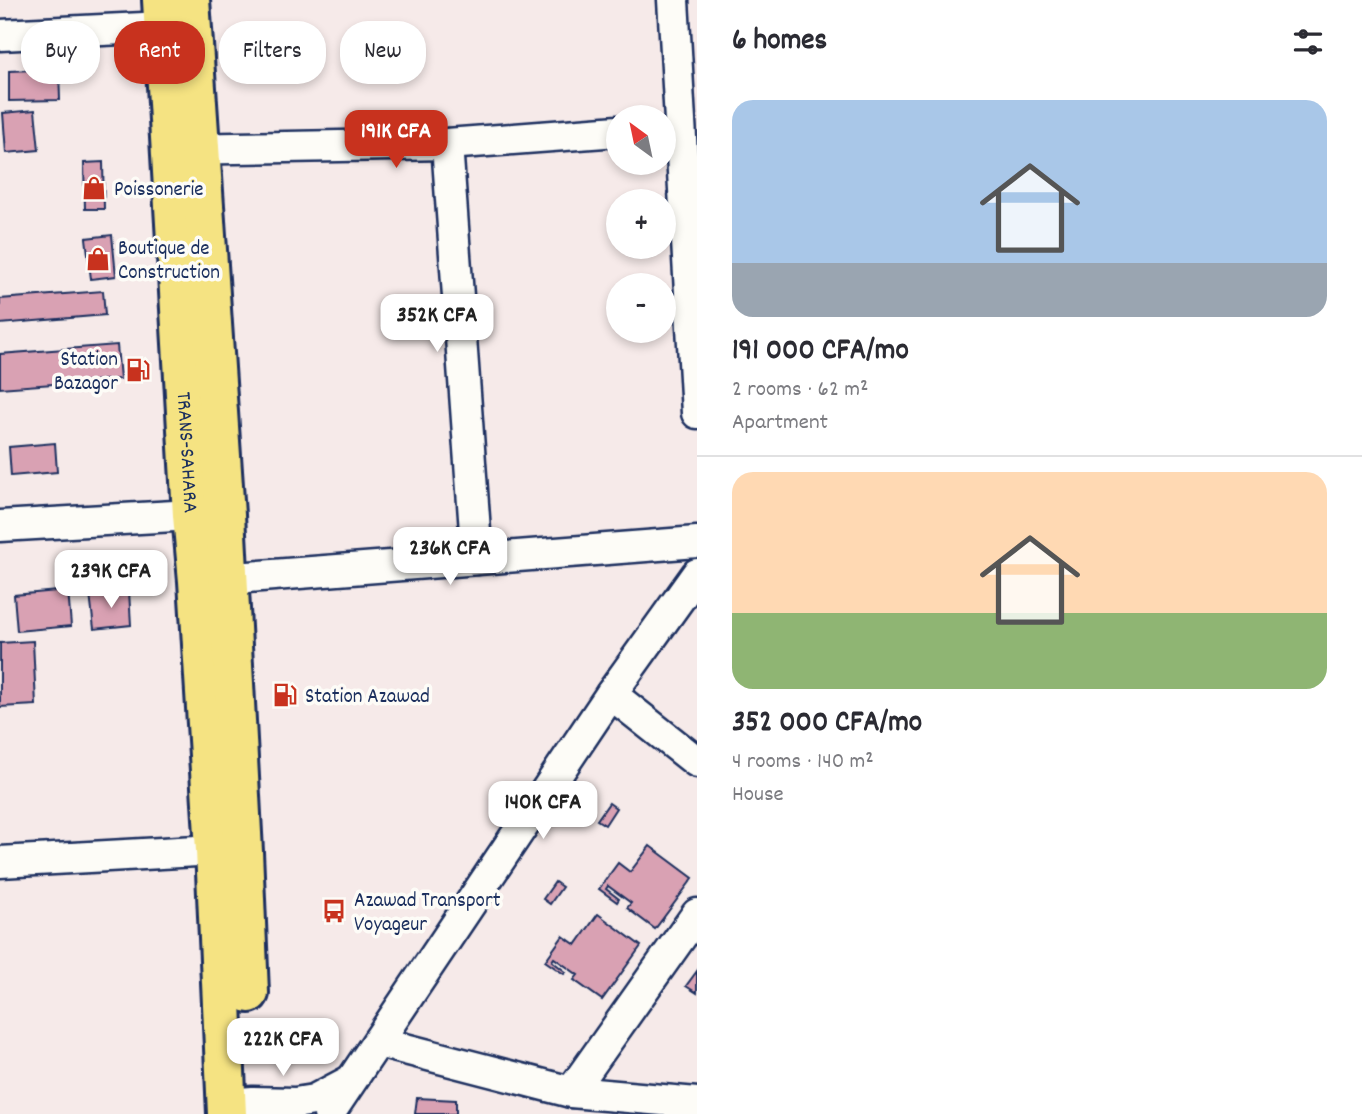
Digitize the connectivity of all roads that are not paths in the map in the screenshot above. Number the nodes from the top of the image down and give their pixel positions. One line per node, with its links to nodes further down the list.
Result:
1 (190, 0): 8 (main road, TRANS-SAHARA)
2 (681, 4): 5 (street)
3 (163, 13): 4 (street); 8 (main road, TRANS-SAHARA)
4 (0, 35)
5 (674, 105)
6 (606, 132): 7 (street)
7 (447, 144): 8 (street); 14 (street)
8 (186, 149): 11 (main road, TRANS-SAHARA); 16 (main road, TRANS-SAHARA)
9 (676, 172): 10 (street)
10 (697, 412)
11 (192, 515): 12 (street); 16 (main road, TRANS-SAHARA)
12 (0, 526)
13 (697, 542): 14 (street)
14 (477, 559): 16 (street)
15 (697, 574): 17 (street)
16 (213, 580): 19 (main road, TRANS-SAHARA)
17 (611, 694): 18 (street); 22 (street)
18 (697, 762)
19 (229, 851): 20 (street); 26 (main road, TRANS-SAHARA)
20 (0, 862)
21 (697, 914): 24 (street)
22 (378, 1042): 23 (street); 24 (street)
23 (350, 1081): 26 (street); 27 (street)
24 (570, 1092): 25 (street)
25 (697, 1103)
26 (240, 1109)
27 (330, 1114)

